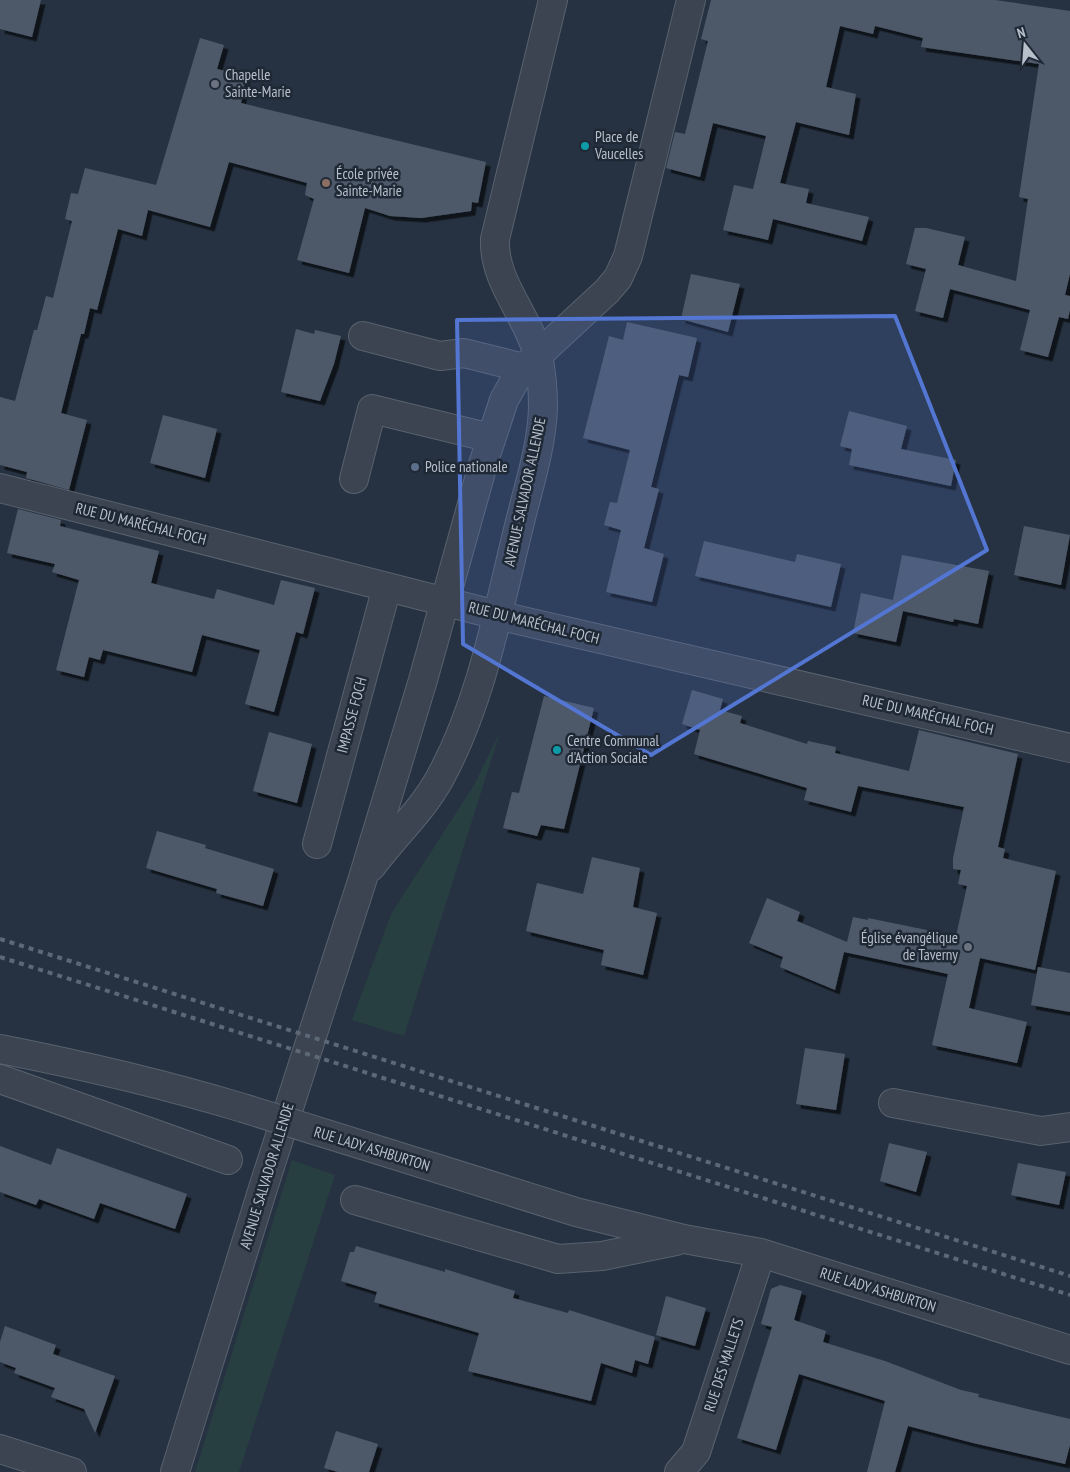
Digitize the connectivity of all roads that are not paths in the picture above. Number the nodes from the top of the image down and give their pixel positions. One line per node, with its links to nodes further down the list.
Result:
1 (554, 0): 4 (street)
2 (691, 0): 4 (street)
3 (363, 336): 4 (street)
4 (531, 361): 5 (street, AVENUE SALVADOR ALLENDE); 10 (street, AVENUE SALVADOR ALLENDE)
5 (491, 438): 6 (street); 9 (street, AVENUE SALVADOR ALLENDE)
6 (354, 479)
7 (0, 488): 8 (street, RUE DU MARÉCHAL FOCH)
8 (387, 586): 9 (street, RUE DU MARÉCHAL FOCH); 12 (street, IMPASSE FOCH)
9 (444, 601): 10 (street, RUE DU MARÉCHAL FOCH); 13 (street, AVENUE SALVADOR ALLENDE)
10 (497, 615): 11 (street, RUE DU MARÉCHAL FOCH); 13 (street, AVENUE SALVADOR ALLENDE)
11 (1070, 748)
12 (317, 844)
13 (362, 881): 25 (street, AVENUE SALVADOR ALLENDE)
14 (0, 1049): 20 (street, RUE LADY ASHBURTON, bridge)
15 (0, 1079): 18 (street)
16 (893, 1103): 17 (street)
17 (1070, 1127)
18 (228, 1160)
19 (355, 1200): 20 (street, RUE LADY ASHBURTON)
20 (684, 1239): 21 (street, RUE LADY ASHBURTON)
21 (761, 1253): 22 (street, RUE LADY ASHBURTON); 26 (street, RUE DES MALLETS)
22 (1070, 1350)
23 (0, 1448): 24 (street)
24 (72, 1472)
25 (175, 1472)
26 (679, 1472)

